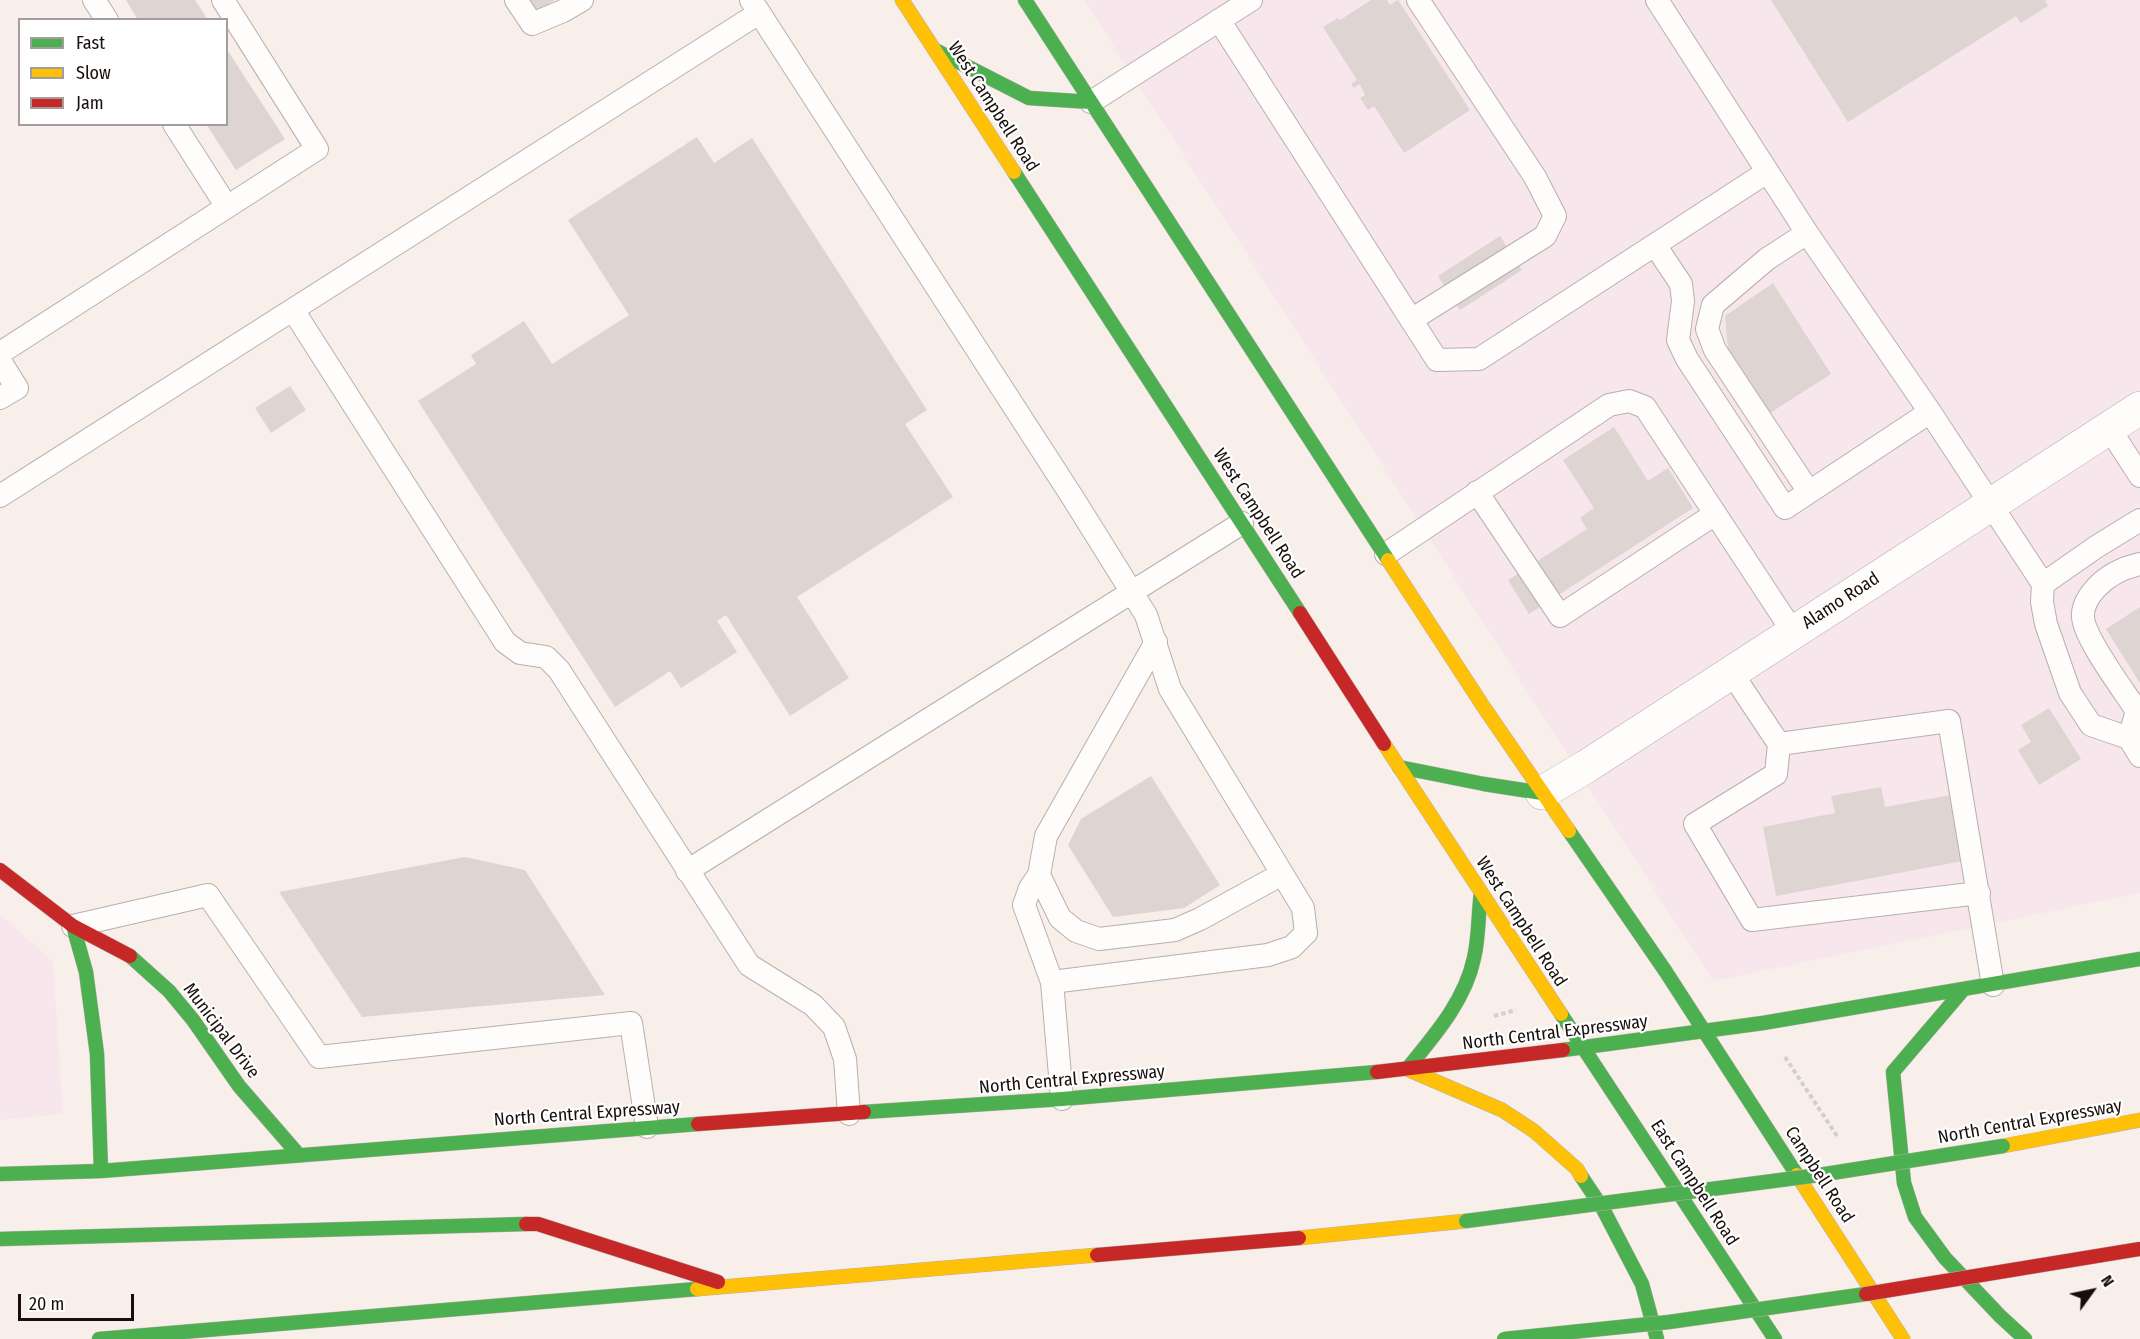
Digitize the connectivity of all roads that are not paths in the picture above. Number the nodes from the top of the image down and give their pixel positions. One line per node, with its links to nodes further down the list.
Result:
1 (94, 0): 11 (lane)
2 (223, 0): 17 (lane)
3 (516, 0): 4 (lane)
4 (582, 0)
5 (902, 0): 13 (main road, West Campbell Road)
6 (1025, 0): 14 (main road)
7 (1251, 0): 12 (lane)
8 (1418, 0): 21 (lane)
9 (1658, 0): 16 (lane)
10 (755, 7): 20 (lane); 39 (lane)
11 (106, 18)
12 (1219, 20): 14 (lane); 21 (lane)
13 (934, 49): 14 (main road); 35 (main road, West Campbell Road)
14 (1091, 102): 36 (main road)
15 (175, 126): 17 (lane)
16 (1767, 172): 18 (lane); 19 (lane)
17 (227, 207): 22 (lane)
18 (1807, 233): 26 (lane); 30 (lane)
19 (1655, 245): 21 (lane); 30 (lane)
20 (293, 310): 31 (lane); 48 (lane)
21 (1411, 320)
22 (0, 353)
23 (0, 361): 24 (lane)
24 (0, 398)
25 (2140, 408): 27 (street, Alamo Road)
26 (1930, 412): 30 (lane); 32 (lane)
27 (2109, 428): 28 (lane); 32 (street, Alamo Road)
28 (2140, 476)
29 (1477, 492): 33 (lane); 33 (lane); 36 (lane)
30 (1809, 492)
31 (0, 496)
32 (1991, 505): 38 (lane); 40 (street, Alamo Road)
33 (1715, 514): 40 (lane)
34 (2140, 520): 38 (lane)
35 (1242, 523): 39 (lane); 45 (main road, West Campbell Road)
36 (1386, 554): 46 (main road)
37 (2140, 564): 44 (lane)
38 (2043, 584): 44 (lane)
39 (1133, 593): 41 (lane); 48 (lane)
40 (1792, 632): 42 (street, Alamo Road)
41 (1156, 642): 49 (lane); 50 (lane)
42 (1731, 672): 43 (lane); 46 (street, Alamo Road)
43 (1779, 744): 52 (lane); 52 (lane)
44 (2134, 747)
45 (1399, 767): 46 (main road); 51 (main road, West Campbell Road)
46 (1542, 793): 58 (main road)
47 (0, 870): 53 (main road, Municipal Drive)
48 (687, 871): 62 (lane)
49 (1282, 874): 50 (lane); 55 (lane)
50 (1039, 875): 55 (lane)
51 (1480, 893): 59 (main road, West Campbell Road); 60 (main road)
52 (1978, 893): 56 (lane)
53 (73, 926): 64 (lane); 65 (main road, Municipal Drive); 66 (main road)
54 (2140, 959): 56 (main road, North Central Expressway)
55 (1052, 982): 61 (lane)
56 (1993, 985): 57 (main road, North Central Expressway)
57 (1963, 990): 58 (main road, North Central Expressway); 76 (main road)
58 (1704, 1031): 59 (main road, North Central Expressway); 75 (main road, Campbell Road)
59 (1583, 1047): 60 (main road, North Central Expressway); 74 (main road, East Campbell Road)
60 (1407, 1069): 61 (main road, North Central Expressway); 73 (main road)
61 (1062, 1100): 62 (main road, North Central Expressway)
62 (849, 1114): 64 (main road, North Central Expressway)
63 (2140, 1120): 70 (main road, North Central Expressway, bridge)
64 (647, 1127): 65 (main road, North Central Expressway)
65 (298, 1154): 66 (main road, North Central Expressway)
66 (101, 1171): 67 (main road, North Central Expressway)
67 (0, 1174)
68 (0, 1239): 70 (main road)
69 (2140, 1249): 72 (main road, bridge)
70 (732, 1286): 71 (main road, North Central Expressway)
71 (99, 1339)
72 (1504, 1339)
73 (1657, 1339)
74 (1775, 1339)
75 (1903, 1339)
76 (2025, 1339)

